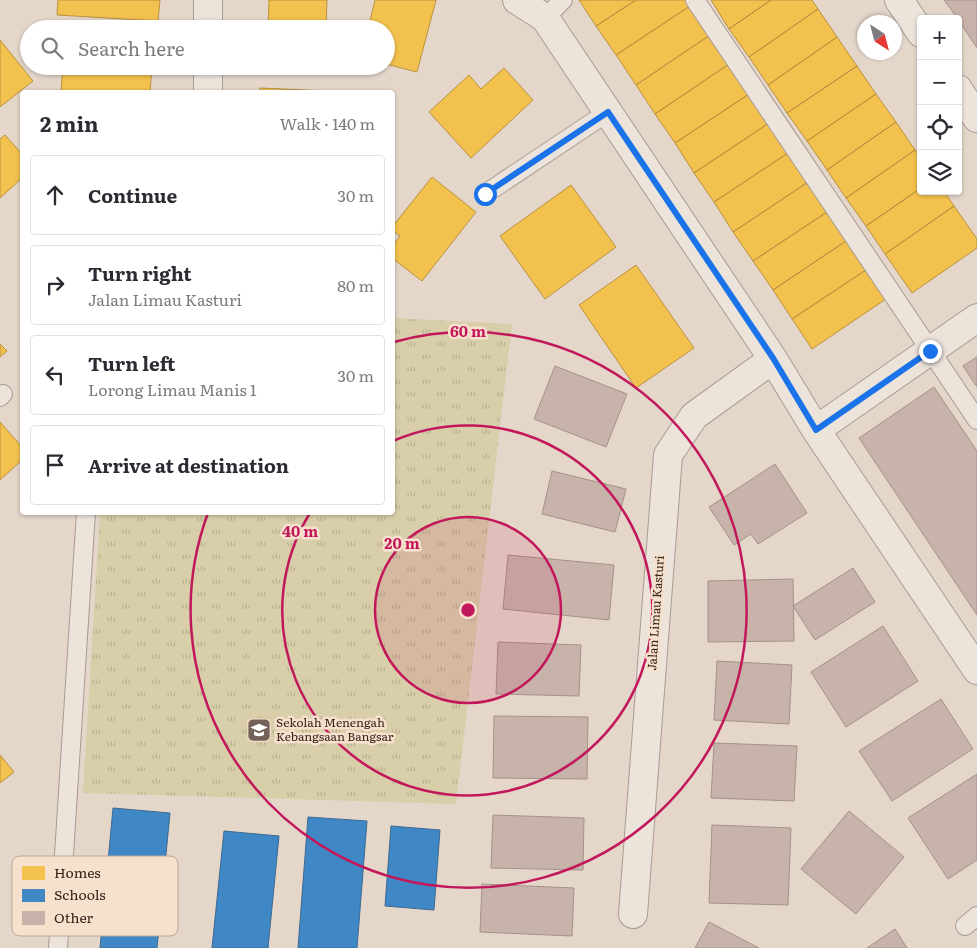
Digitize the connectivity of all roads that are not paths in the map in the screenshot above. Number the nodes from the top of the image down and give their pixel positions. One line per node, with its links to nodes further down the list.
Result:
1 (208, 0): 6 (street)
2 (517, 0): 5 (street)
3 (695, 0): 15 (lane)
4 (899, 0): 7 (street)
5 (554, 9): 11 (street)
6 (208, 20)
7 (917, 27)
8 (208, 75): 9 (street)
9 (208, 90)
10 (962, 95): 12 (street)
11 (608, 112): 13 (lane); 16 (street)
12 (977, 118)
13 (485, 194)
14 (977, 318): 15 (street)
15 (930, 351): 17 (lane); 18 (street)
16 (773, 358): 18 (street); 22 (street, Jalan Limau Kasturi)
17 (977, 420)
18 (816, 430): 20 (street)
19 (86, 515): 21 (lane)
20 (977, 670)
21 (64, 856)
22 (634, 914)

